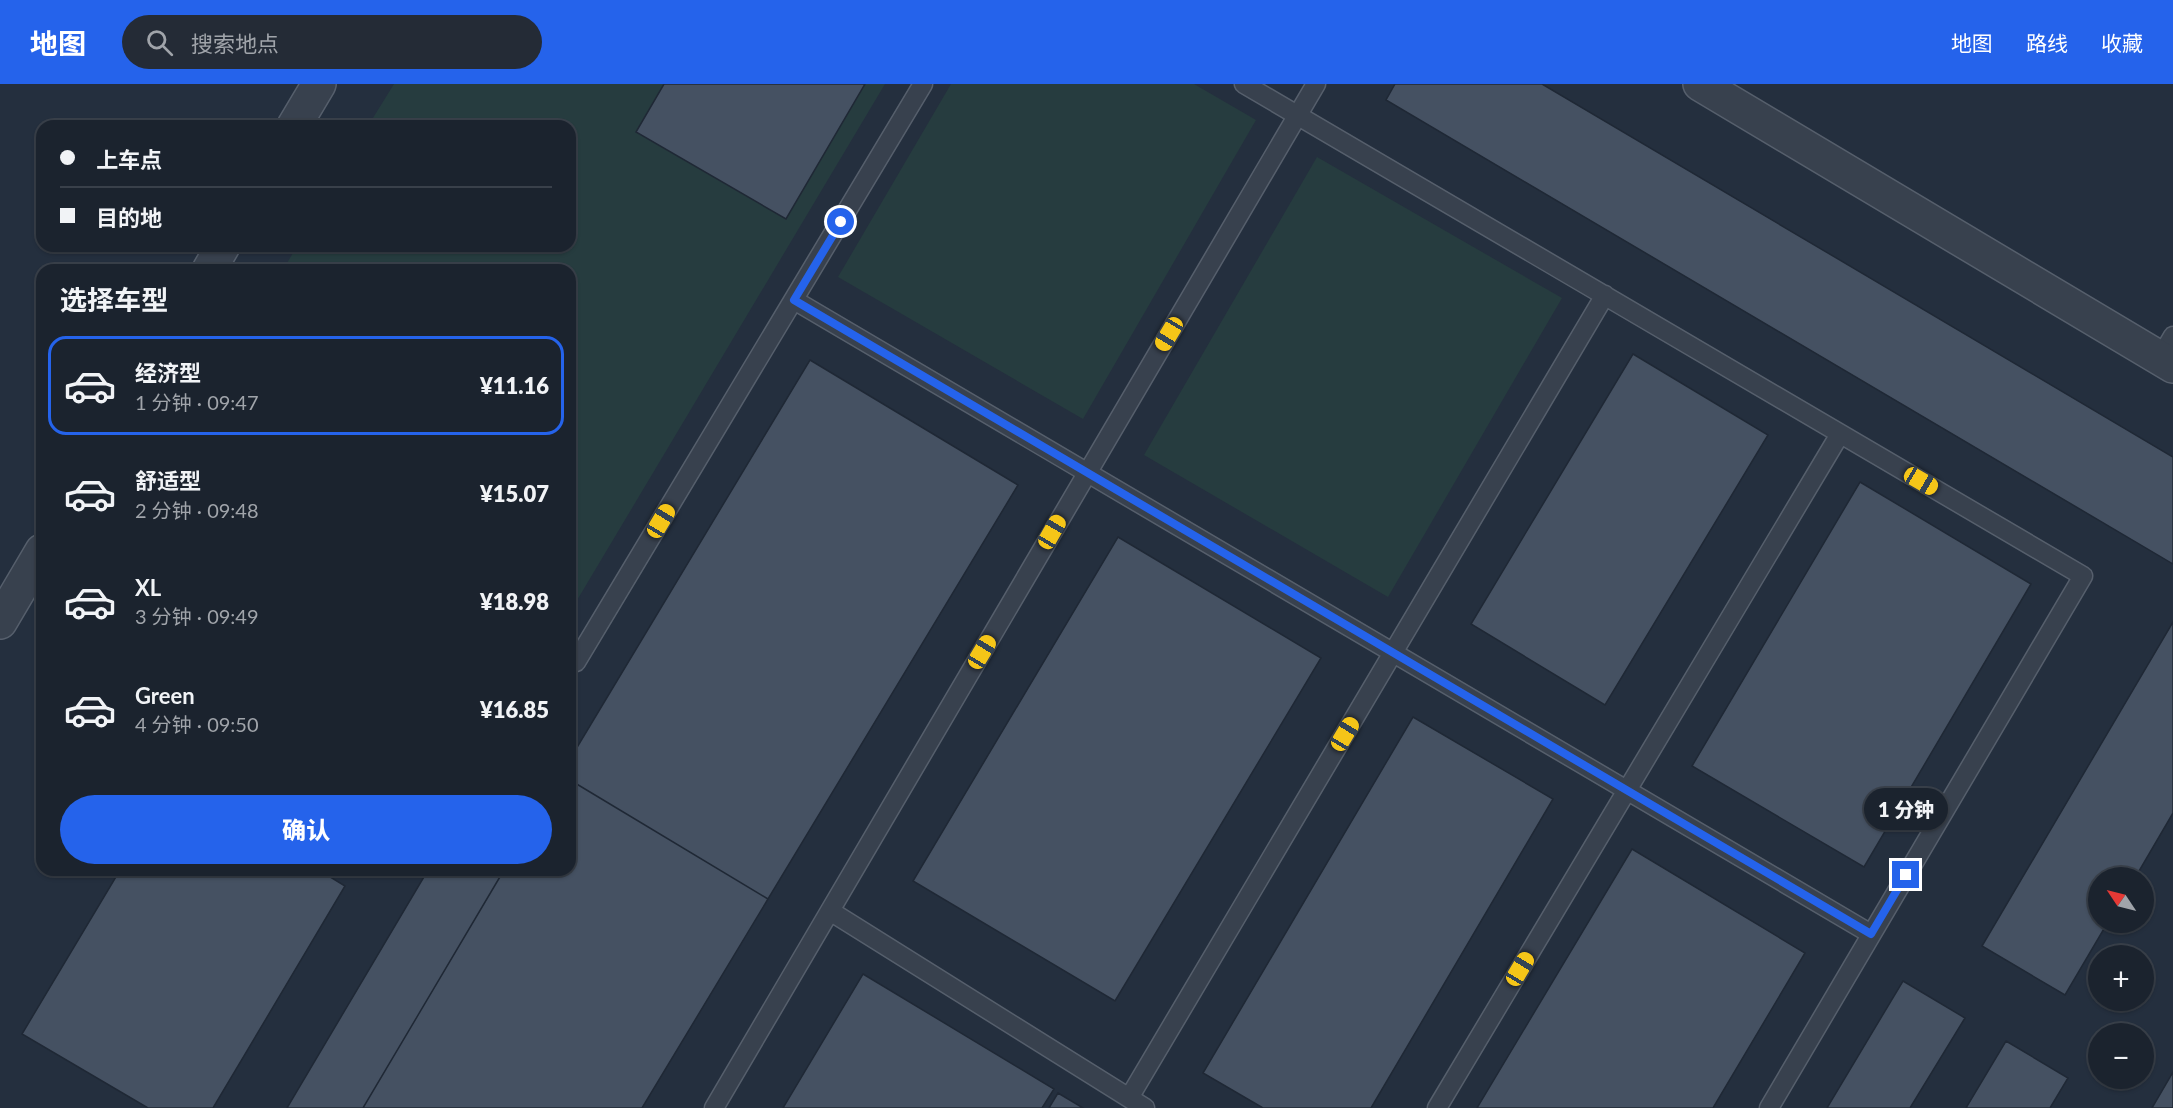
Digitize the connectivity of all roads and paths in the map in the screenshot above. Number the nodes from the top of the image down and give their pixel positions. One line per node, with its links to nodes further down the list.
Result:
1 (320, 84): 7 (street)
2 (923, 84): 9 (lane)
3 (1244, 84): 6 (lane)
4 (1316, 84): 6 (lane)
5 (1700, 84): 10 (street)
6 (1297, 116): 8 (lane); 12 (lane)
7 (298, 120)
8 (1605, 295): 11 (lane); 15 (lane)
9 (794, 300): 12 (lane); 16 (lane)
10 (2169, 353)
11 (1840, 434): 17 (lane); 19 (lane)
12 (1088, 473): 15 (lane); 18 (lane)
13 (36, 561): 14 (street)
14 (0, 622)
15 (1393, 653): 17 (lane); 20 (lane)
16 (576, 662)
17 (1627, 790): 19 (lane); 23 (lane)
18 (830, 911): 20 (lane); 21 (lane)
19 (1871, 934): 24 (lane)
20 (1129, 1098): 22 (lane)
21 (714, 1108)
22 (1145, 1108)
23 (1437, 1108)
24 (1769, 1108)

